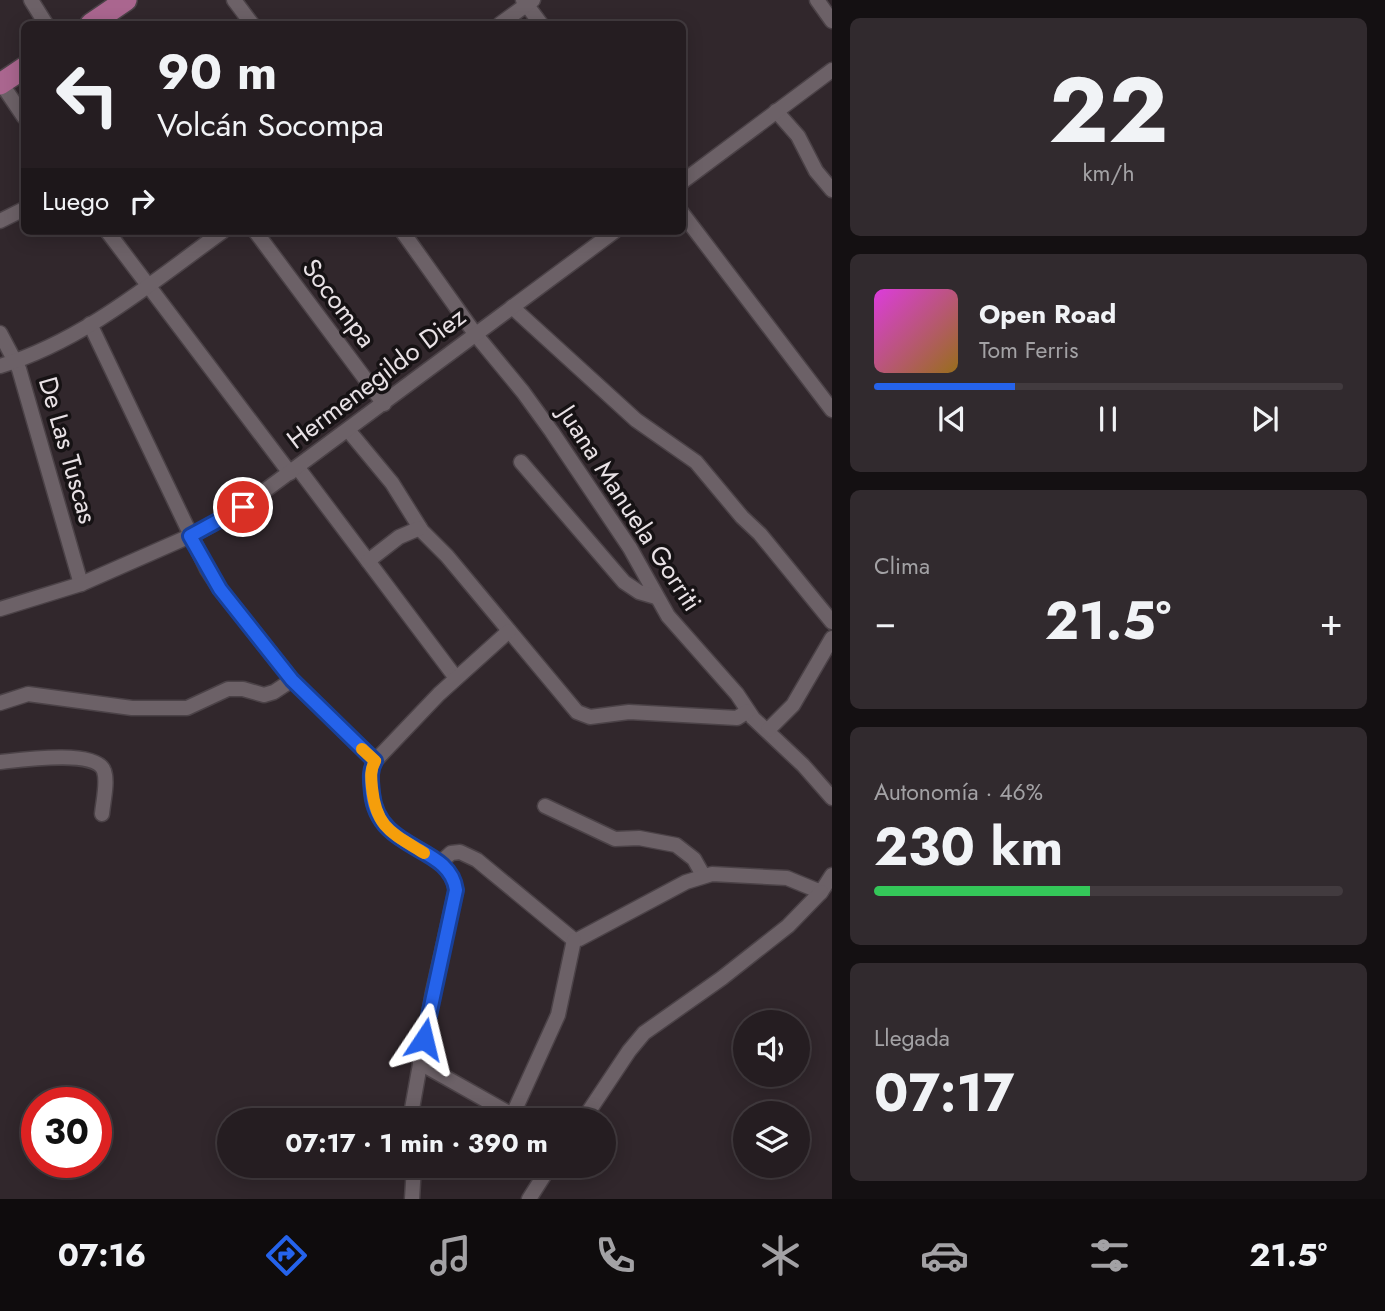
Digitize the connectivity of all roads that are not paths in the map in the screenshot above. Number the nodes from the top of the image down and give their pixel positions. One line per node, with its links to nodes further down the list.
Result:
1 (32, 0): 6 (street)
2 (126, 0): 7 (main road)
3 (234, 0): 8 (street)
4 (817, 0): 11 (street)
5 (527, 2): 9 (street); 10 (street)
6 (44, 21)
7 (95, 21)
8 (250, 21)
9 (504, 21)
10 (539, 21)
11 (832, 21)
12 (21, 70): 14 (main road)
13 (832, 70): 15 (street)
14 (1, 83): 16 (street)
15 (776, 111): 17 (street); 18 (street)
16 (21, 113)
17 (686, 178)
18 (832, 190)
19 (21, 210): 21 (street)
20 (686, 218): 35 (street)
21 (0, 221)
22 (110, 235): 27 (street)
23 (217, 235): 27 (street)
24 (258, 235): 34 (street, Socompa)
25 (405, 235): 31 (street, Juana Manuela Gorriti)
26 (610, 235): 28 (street, Hermenegildo Diez)
27 (148, 285): 29 (street); 38 (street)
28 (512, 307): 31 (street, Hermenegildo Diez); 45 (street)
29 (90, 324): 32 (street); 40 (street)
30 (0, 333): 32 (street, De Las Tuscas)
31 (476, 335): 34 (street, Hermenegildo Diez); 43 (street, Juana Manuela Gorriti)
32 (15, 361): 33 (street); 42 (street, De Las Tuscas)
33 (0, 366)
34 (384, 404): 36 (street, Hermenegildo Diez)
35 (832, 410)
36 (348, 430): 38 (street, Hermenegildo Diez); 39 (street)
37 (521, 462): 43 (street)
38 (294, 471): 40 (street, Hermenegildo Diez); 41 (street)
39 (421, 528): 41 (street); 46 (street)
40 (190, 536): 42 (street, Hermenegildo Diez); 49 (street)
41 (368, 561): 48 (street)
42 (80, 584): 44 (street, Hermenegildo Diez)
43 (656, 597): 51 (street, Juana Manuela Gorriti)
44 (0, 609)
45 (832, 622)
46 (509, 631): 48 (street); 51 (street)
47 (832, 639): 52 (street)
48 (456, 678): 53 (street)
49 (292, 680): 50 (street); 53 (street)
50 (0, 703)
51 (748, 711): 52 (street, Juana Manuela Gorriti)
52 (768, 730): 55 (street, Juana Manuela Gorriti)
53 (375, 761): 58 (street)
54 (0, 762): 57 (street)
55 (832, 798)
56 (545, 806): 59 (street)
57 (102, 814)
58 (440, 863): 62 (street); 63 (street)
59 (704, 875): 61 (street); 62 (street)
60 (832, 875): 61 (street)
61 (821, 892): 67 (street)
62 (574, 940): 66 (street)
63 (420, 1063): 64 (street); 65 (street)
64 (412, 1108)
65 (501, 1108)
66 (521, 1108)
67 (591, 1108)
68 (414, 1178): 70 (street)
69 (542, 1178): 71 (street)
70 (413, 1199)
71 (529, 1199)

